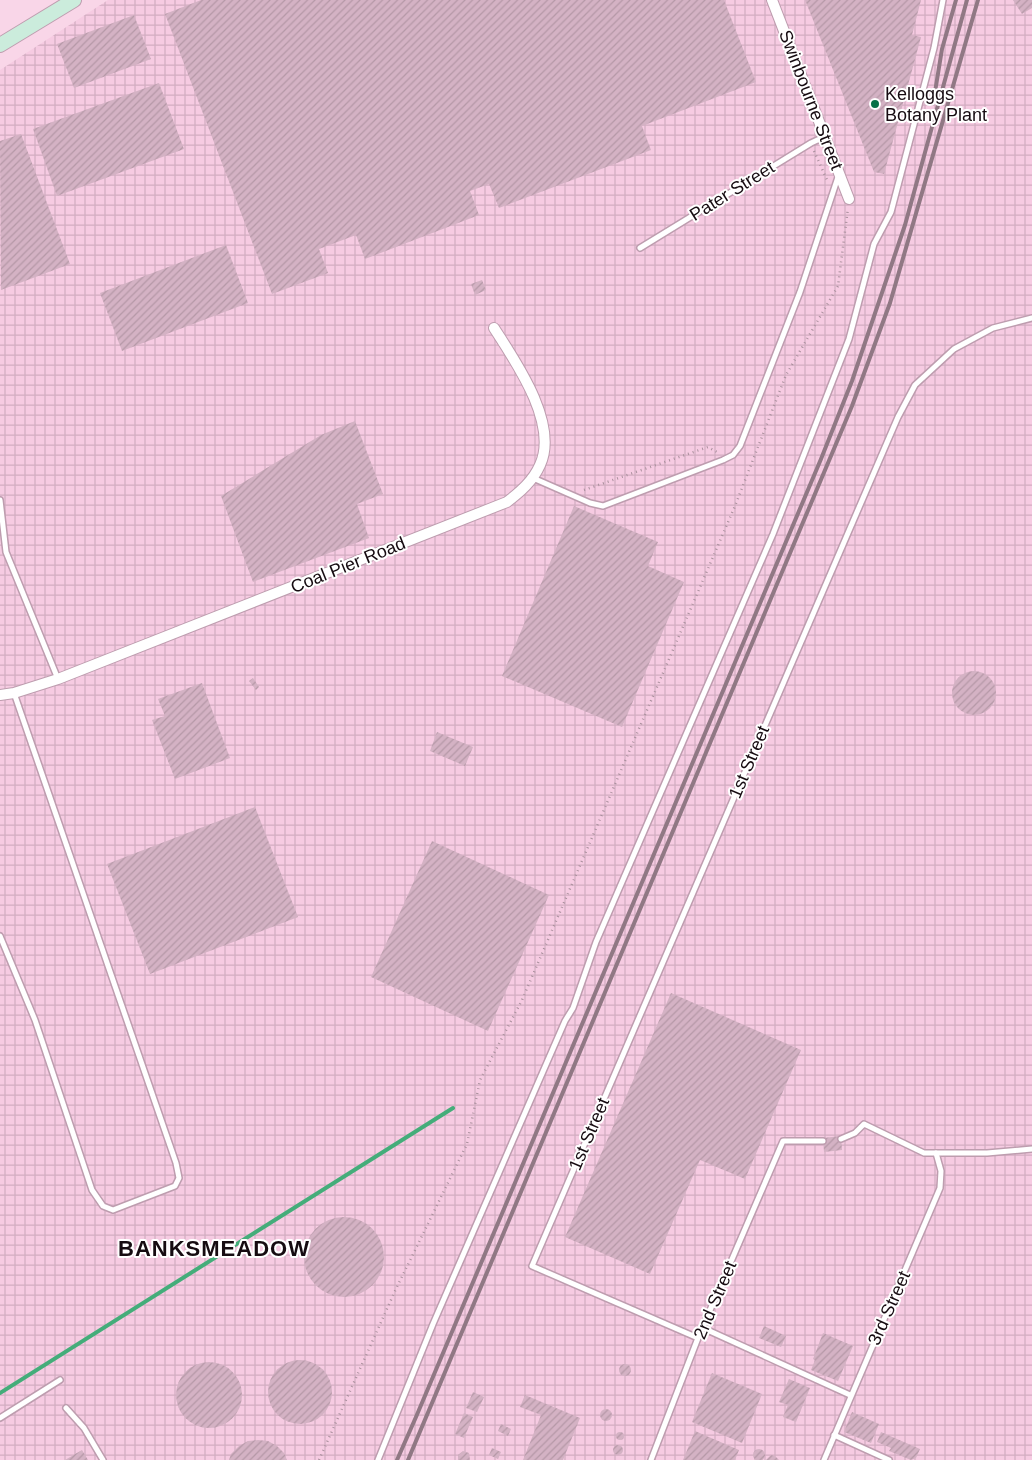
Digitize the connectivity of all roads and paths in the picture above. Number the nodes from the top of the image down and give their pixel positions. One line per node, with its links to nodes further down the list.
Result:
1 (74, 0): 4 (main road)
2 (772, 0): 5 (street, Swinbourne Street)
3 (943, 0): 34 (lane)
4 (0, 45)
5 (825, 137): 6 (lane, Pater Street); 7 (street, Swinbourne Street)
6 (811, 142): 8 (path); 10 (lane, Pater Street)
7 (839, 174): 9 (street, Swinbourne Street); 14 (lane)
8 (825, 186)
9 (849, 199): 33 (path)
10 (640, 248)
11 (1032, 318): 26 (lane, 1st Street)
12 (494, 328): 14 (street, Coal Pier Road)
13 (728, 448): 15 (path)
14 (533, 478): 17 (street, Coal Pier Road)
15 (578, 487)
16 (0, 500): 17 (lane)
17 (58, 679): 18 (street, Coal Pier Road)
18 (14, 693): 19 (street, Coal Pier Road); 20 (lane)
19 (0, 695)
20 (0, 936)
21 (841, 1139): 24 (lane)
22 (823, 1141): 25 (lane, 2nd Street)
23 (1032, 1149): 24 (lane)
24 (936, 1153): 28 (lane, 3rd Street)
25 (703, 1328): 26 (lane, 2nd Street); 28 (lane)
26 (698, 1338): 35 (lane, 2nd Street)
27 (60, 1380): 30 (lane)
28 (850, 1395): 31 (lane, 3rd Street)
29 (66, 1408): 32 (lane)
30 (0, 1418)
31 (834, 1435): 36 (lane, 3rd Street); 37 (lane)
32 (103, 1460)
33 (319, 1460)
34 (378, 1460)
35 (651, 1460)
36 (824, 1460)
37 (889, 1460)

